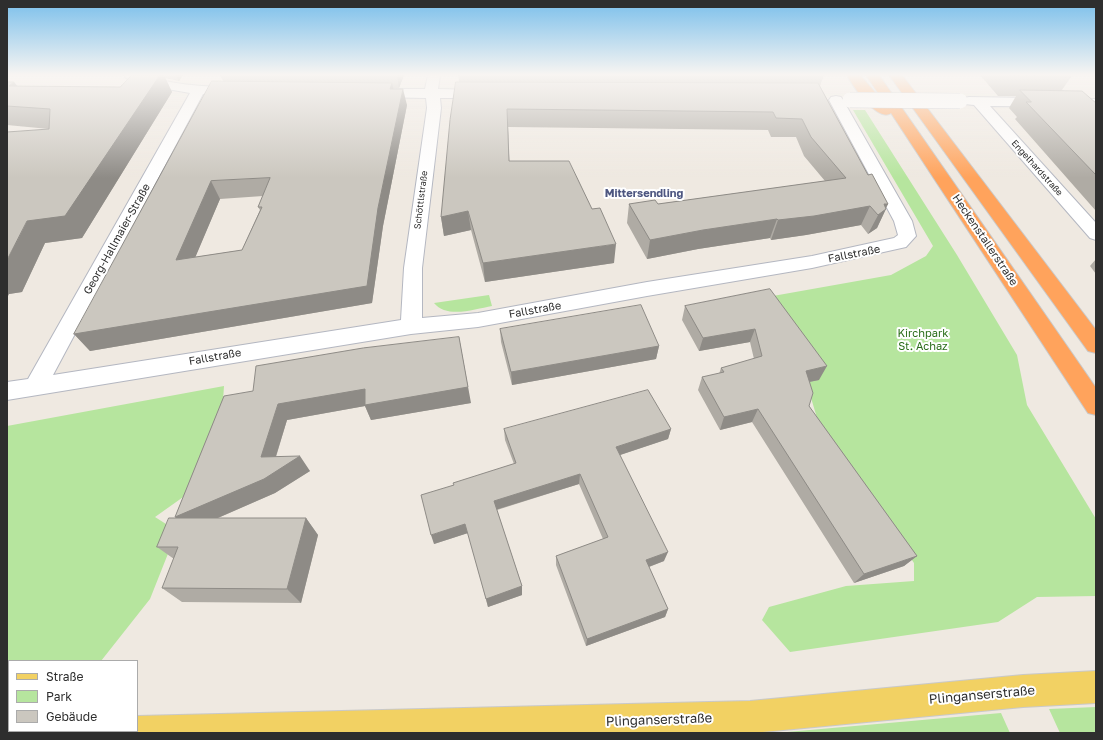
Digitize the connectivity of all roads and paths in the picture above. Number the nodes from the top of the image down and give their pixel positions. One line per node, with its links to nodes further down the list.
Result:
1 (188, 110): 14 (street, Georg-Hallmaier-Straße)
2 (434, 110): 12 (street, Schöttlstraße)
3 (842, 110): 12 (street, Fallstraße, bridge)
4 (883, 110): 9 (highway)
5 (897, 110): 9 (highway, Heckenstallerstraße)
6 (921, 110): 10 (highway)
7 (937, 110): 10 (highway)
8 (986, 110): 11 (street, Engelhardstraße)
9 (912, 130): 16 (highway, Heckenstallerstraße)
10 (965, 168): 13 (highway)
11 (1096, 234)
12 (411, 326): 14 (street, Fallstraße)
13 (1096, 345)
14 (35, 387): 15 (street, Fallstraße)
15 (7, 392)
16 (1096, 406)
17 (1096, 687): 18 (main road, Plinganserstraße)
18 (125, 733)

